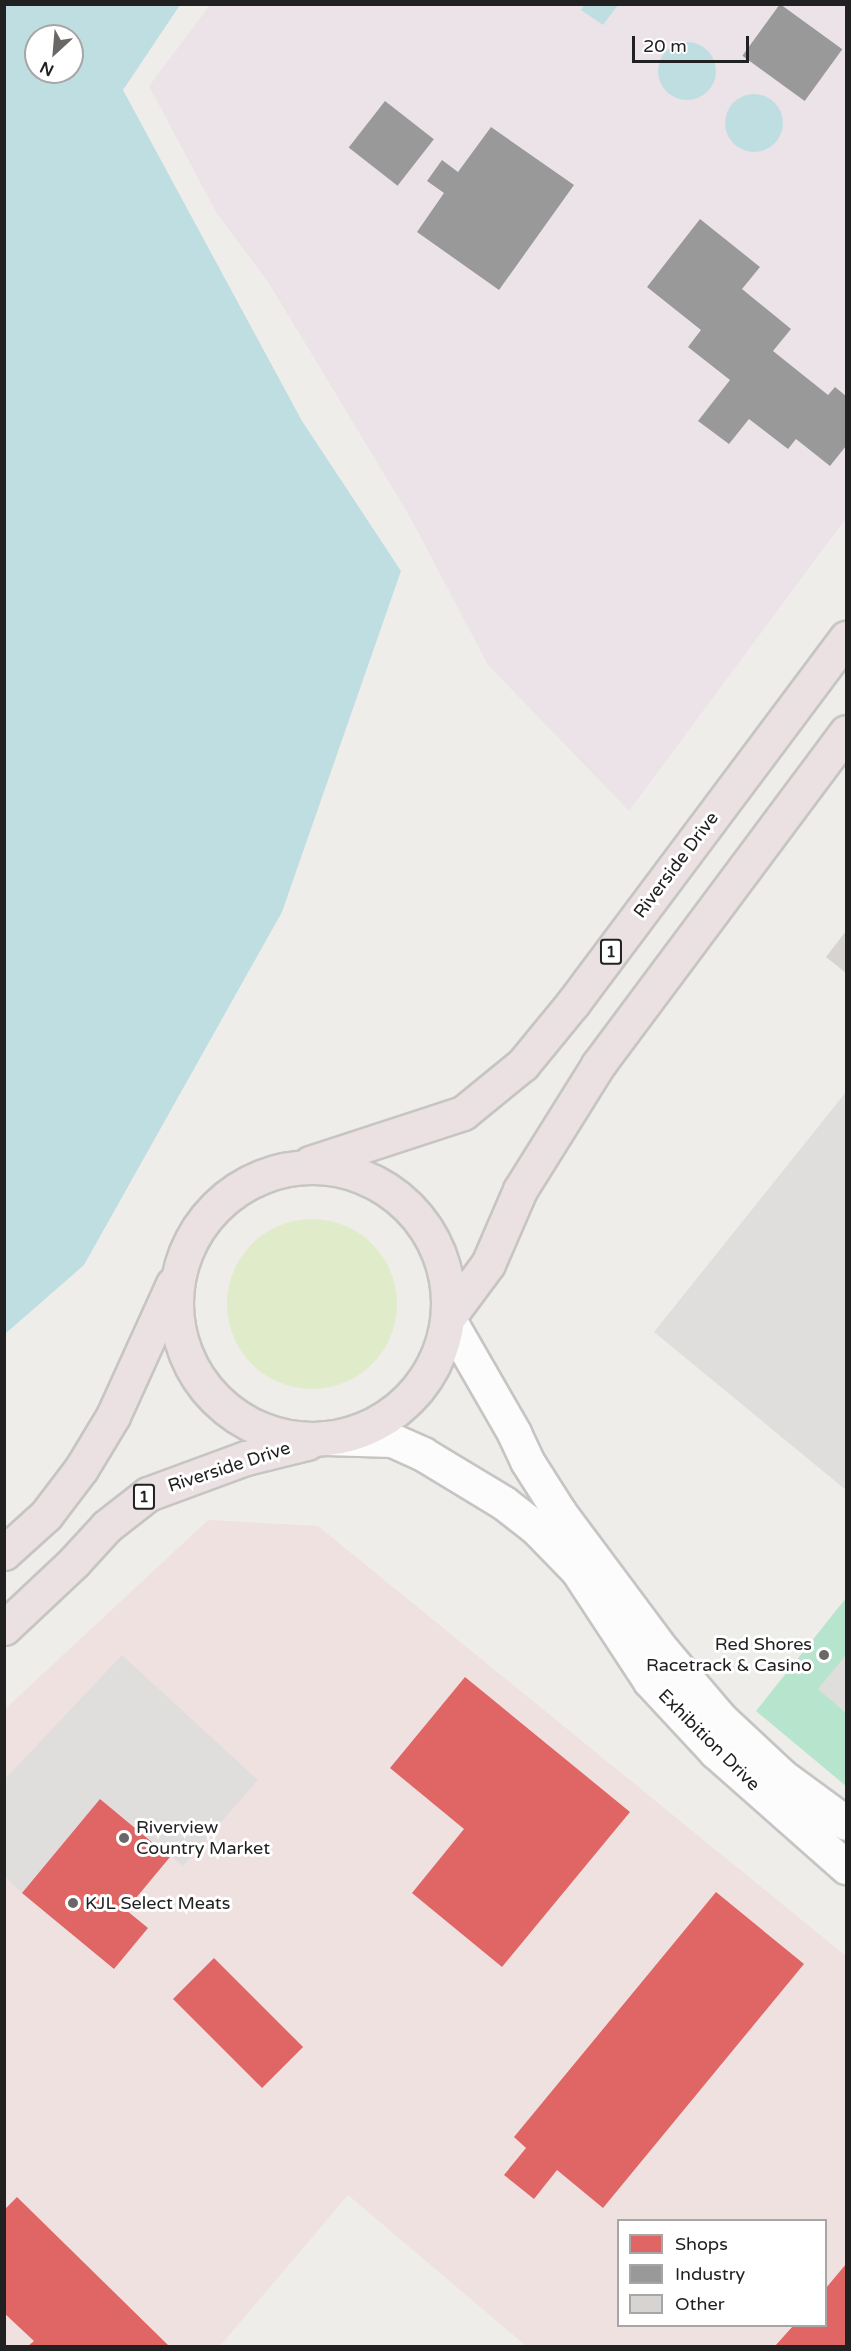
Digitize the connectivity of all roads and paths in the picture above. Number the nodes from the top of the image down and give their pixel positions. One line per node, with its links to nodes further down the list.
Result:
1 (846, 638): 3 (highway, Riverside Drive / 1)
2 (846, 732): 5 (highway)
3 (300, 1166): 4 (highway, Riverside Drive); 5 (highway)
4 (178, 1274): 6 (highway); 7 (highway)
5 (448, 1318): 6 (highway); 9 (street, Exhibition Drive)
6 (326, 1438): 8 (highway, Riverside Drive / 1); 10 (street, Exhibition Drive)
7 (4, 1553)
8 (4, 1628)
9 (846, 1823)
10 (846, 1867)

